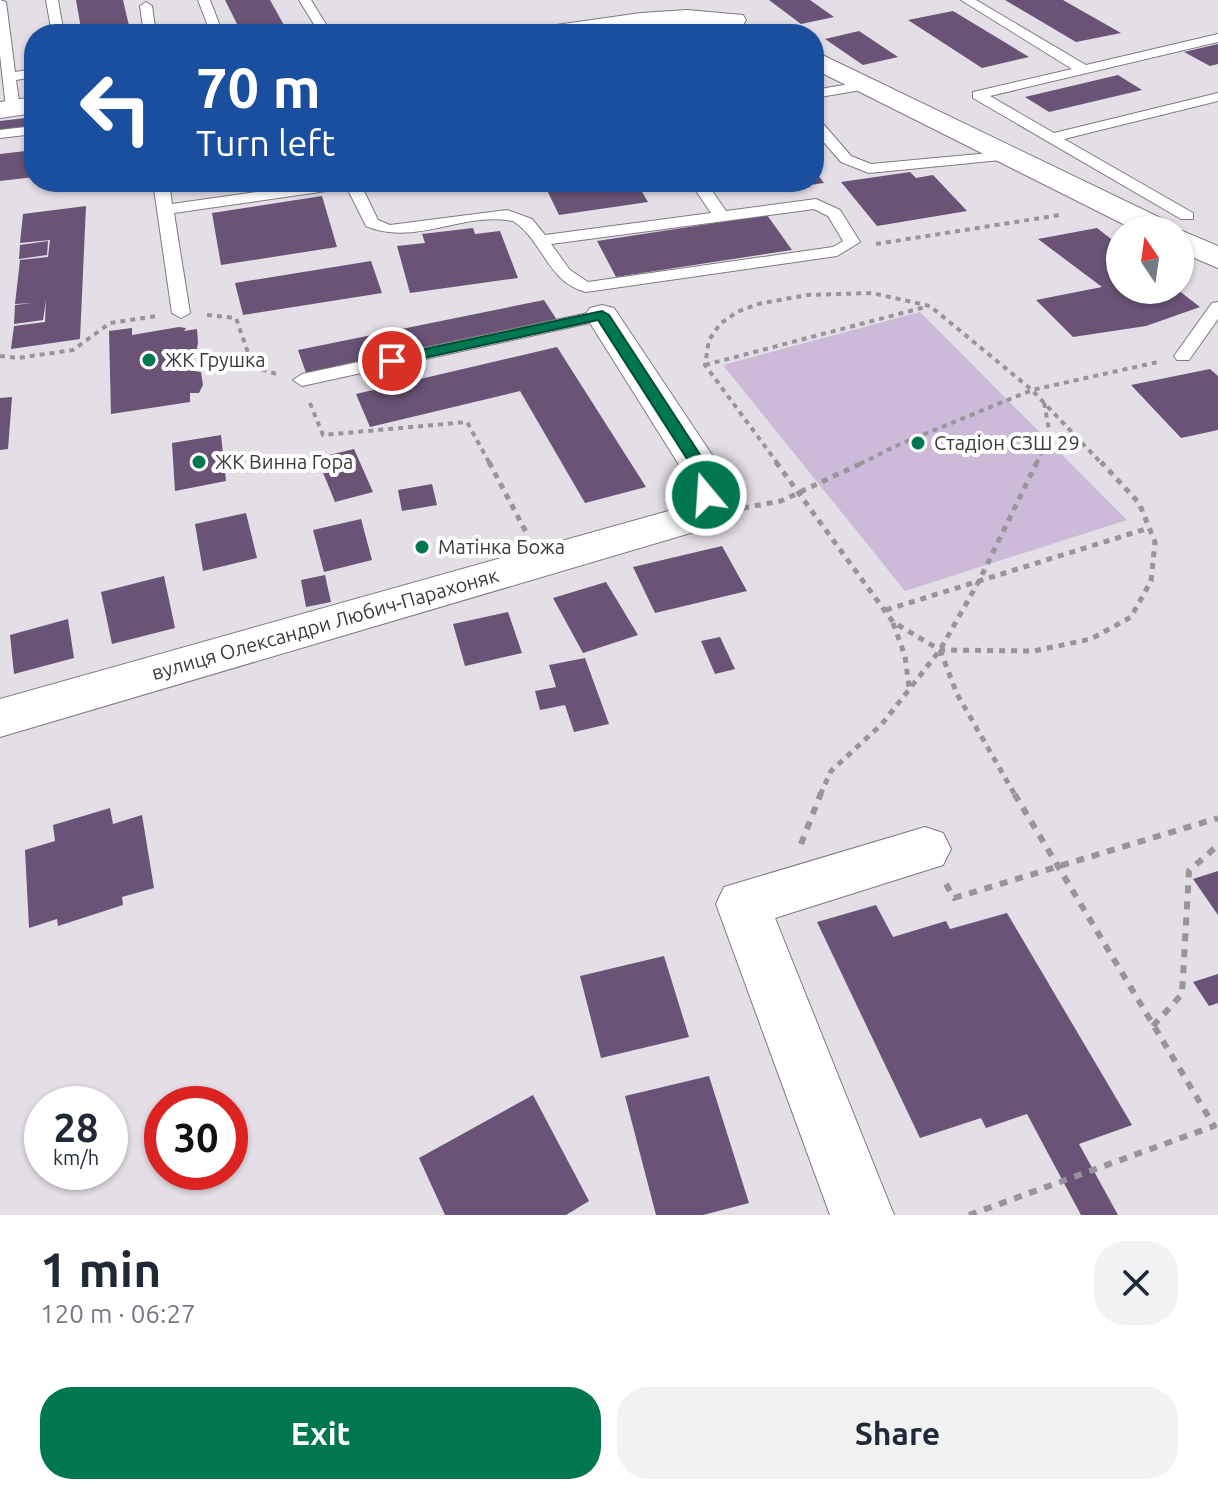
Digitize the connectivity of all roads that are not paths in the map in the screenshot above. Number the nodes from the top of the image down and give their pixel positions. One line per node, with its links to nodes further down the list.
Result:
1 (52, 0): 8 (lane)
2 (204, 0): 10 (lane)
3 (305, 0): 11 (lane)
4 (692, 0): 13 (street)
5 (967, 0): 17 (lane)
6 (0, 2): 19 (lane)
7 (146, 6): 9 (lane)
8 (56, 24)
9 (149, 24)
10 (213, 24)
11 (320, 24)
12 (621, 24): 14 (street)
13 (743, 24)
14 (743, 24)
15 (1218, 38): 17 (lane)
16 (824, 64): 20 (street)
17 (1084, 70): 27 (lane)
18 (24, 75): 19 (lane)
19 (8, 77): 23 (lane)
20 (868, 85): 21 (lane); 28 (street)
21 (824, 92)
22 (1218, 97): 27 (lane)
23 (16, 108)
24 (24, 131): 25 (lane)
25 (0, 134)
26 (824, 134): 28 (lane)
27 (1051, 138): 36 (lane)
28 (1011, 155): 35 (street)
29 (162, 192): 33 (lane)
30 (286, 192): 33 (lane)
31 (358, 192): 38 (lane)
32 (705, 192): 34 (lane)
33 (165, 210): 41 (lane)
34 (721, 216): 38 (lane); 38 (lane)
35 (1132, 216)
36 (1165, 216)
37 (1194, 238): 39 (street)
38 (539, 241)
39 (1218, 259)
40 (1218, 307): 43 (lane)
41 (181, 313)
42 (602, 315): 44 (lane); 45 (street, вулиця Олександри Любич-Парахоняк)
43 (1183, 356)
44 (302, 380)
45 (0, 718)
46 (925, 849): 47 (street)
47 (862, 1215)

